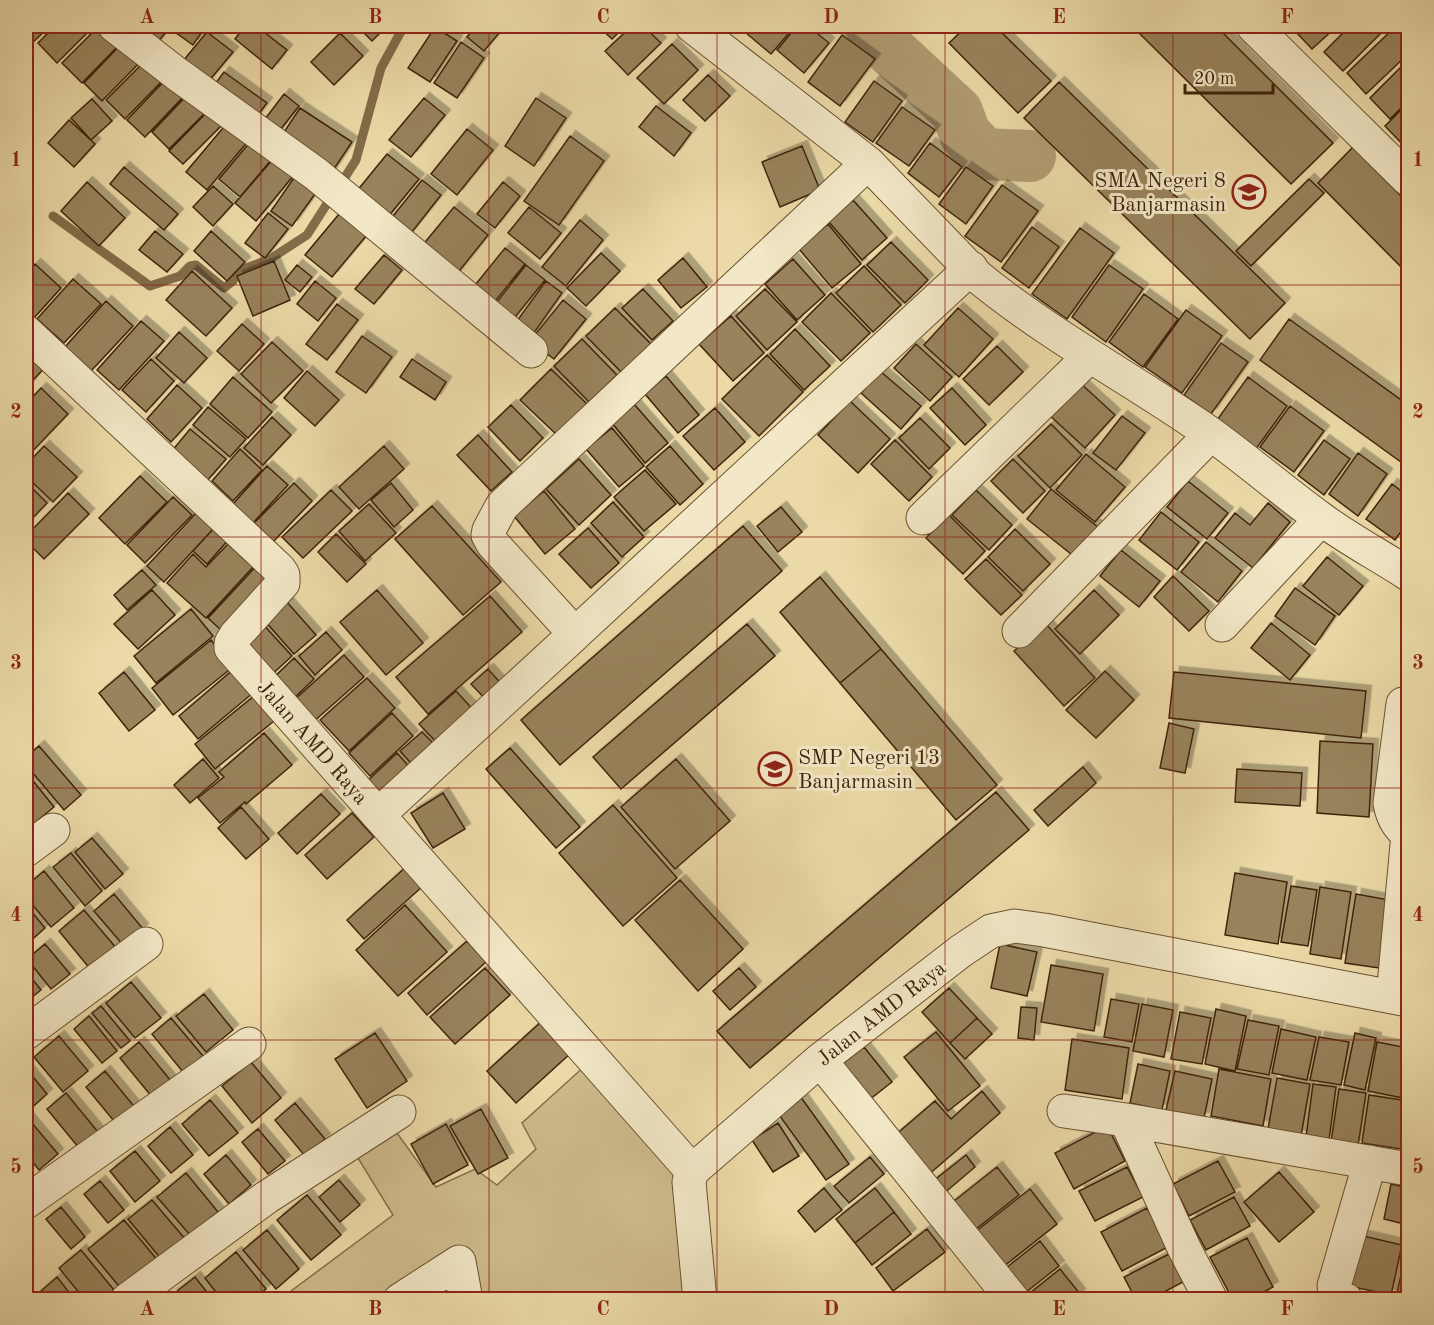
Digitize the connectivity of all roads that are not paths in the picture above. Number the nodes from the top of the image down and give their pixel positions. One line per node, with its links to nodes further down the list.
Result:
1 (115, 26): 8 (street)
2 (692, 26): 4 (street)
3 (1253, 26): 5 (street)
4 (868, 163): 6 (street); 16 (street)
5 (1408, 179)
6 (971, 268): 9 (street); 16 (street)
7 (26, 332): 18 (street, Jalan AMD Raya)
8 (531, 351)
9 (1090, 356): 10 (street); 11 (street)
10 (1211, 434): 12 (street); 15 (street)
11 (923, 518)
12 (1321, 519): 13 (street); 14 (street)
13 (1408, 574)
14 (1222, 625)
15 (1019, 631)
16 (575, 634): 18 (street)
17 (1407, 700): 20 (street)
18 (378, 815): 32 (street, Jalan AMD Raya)
19 (53, 830): 21 (street)
20 (1408, 834): 23 (street)
21 (26, 850)
22 (146, 944): 24 (street)
23 (1401, 998): 26 (street, Jalan AMD Raya)
24 (26, 1033)
25 (249, 1044): 33 (street)
26 (820, 1060): 32 (street, Jalan AMD Raya); 39 (street)
27 (399, 1112): 35 (street)
28 (1064, 1112): 29 (street)
29 (1126, 1120): 30 (street); 40 (street)
30 (1370, 1162): 31 (street); 34 (street)
31 (1408, 1169)
32 (692, 1171): 38 (street)
33 (26, 1202)
34 (1338, 1297)
35 (127, 1299)
36 (400, 1299): 37 (street)
37 (466, 1299)
38 (700, 1299)
39 (1013, 1299)
40 (1211, 1299)

